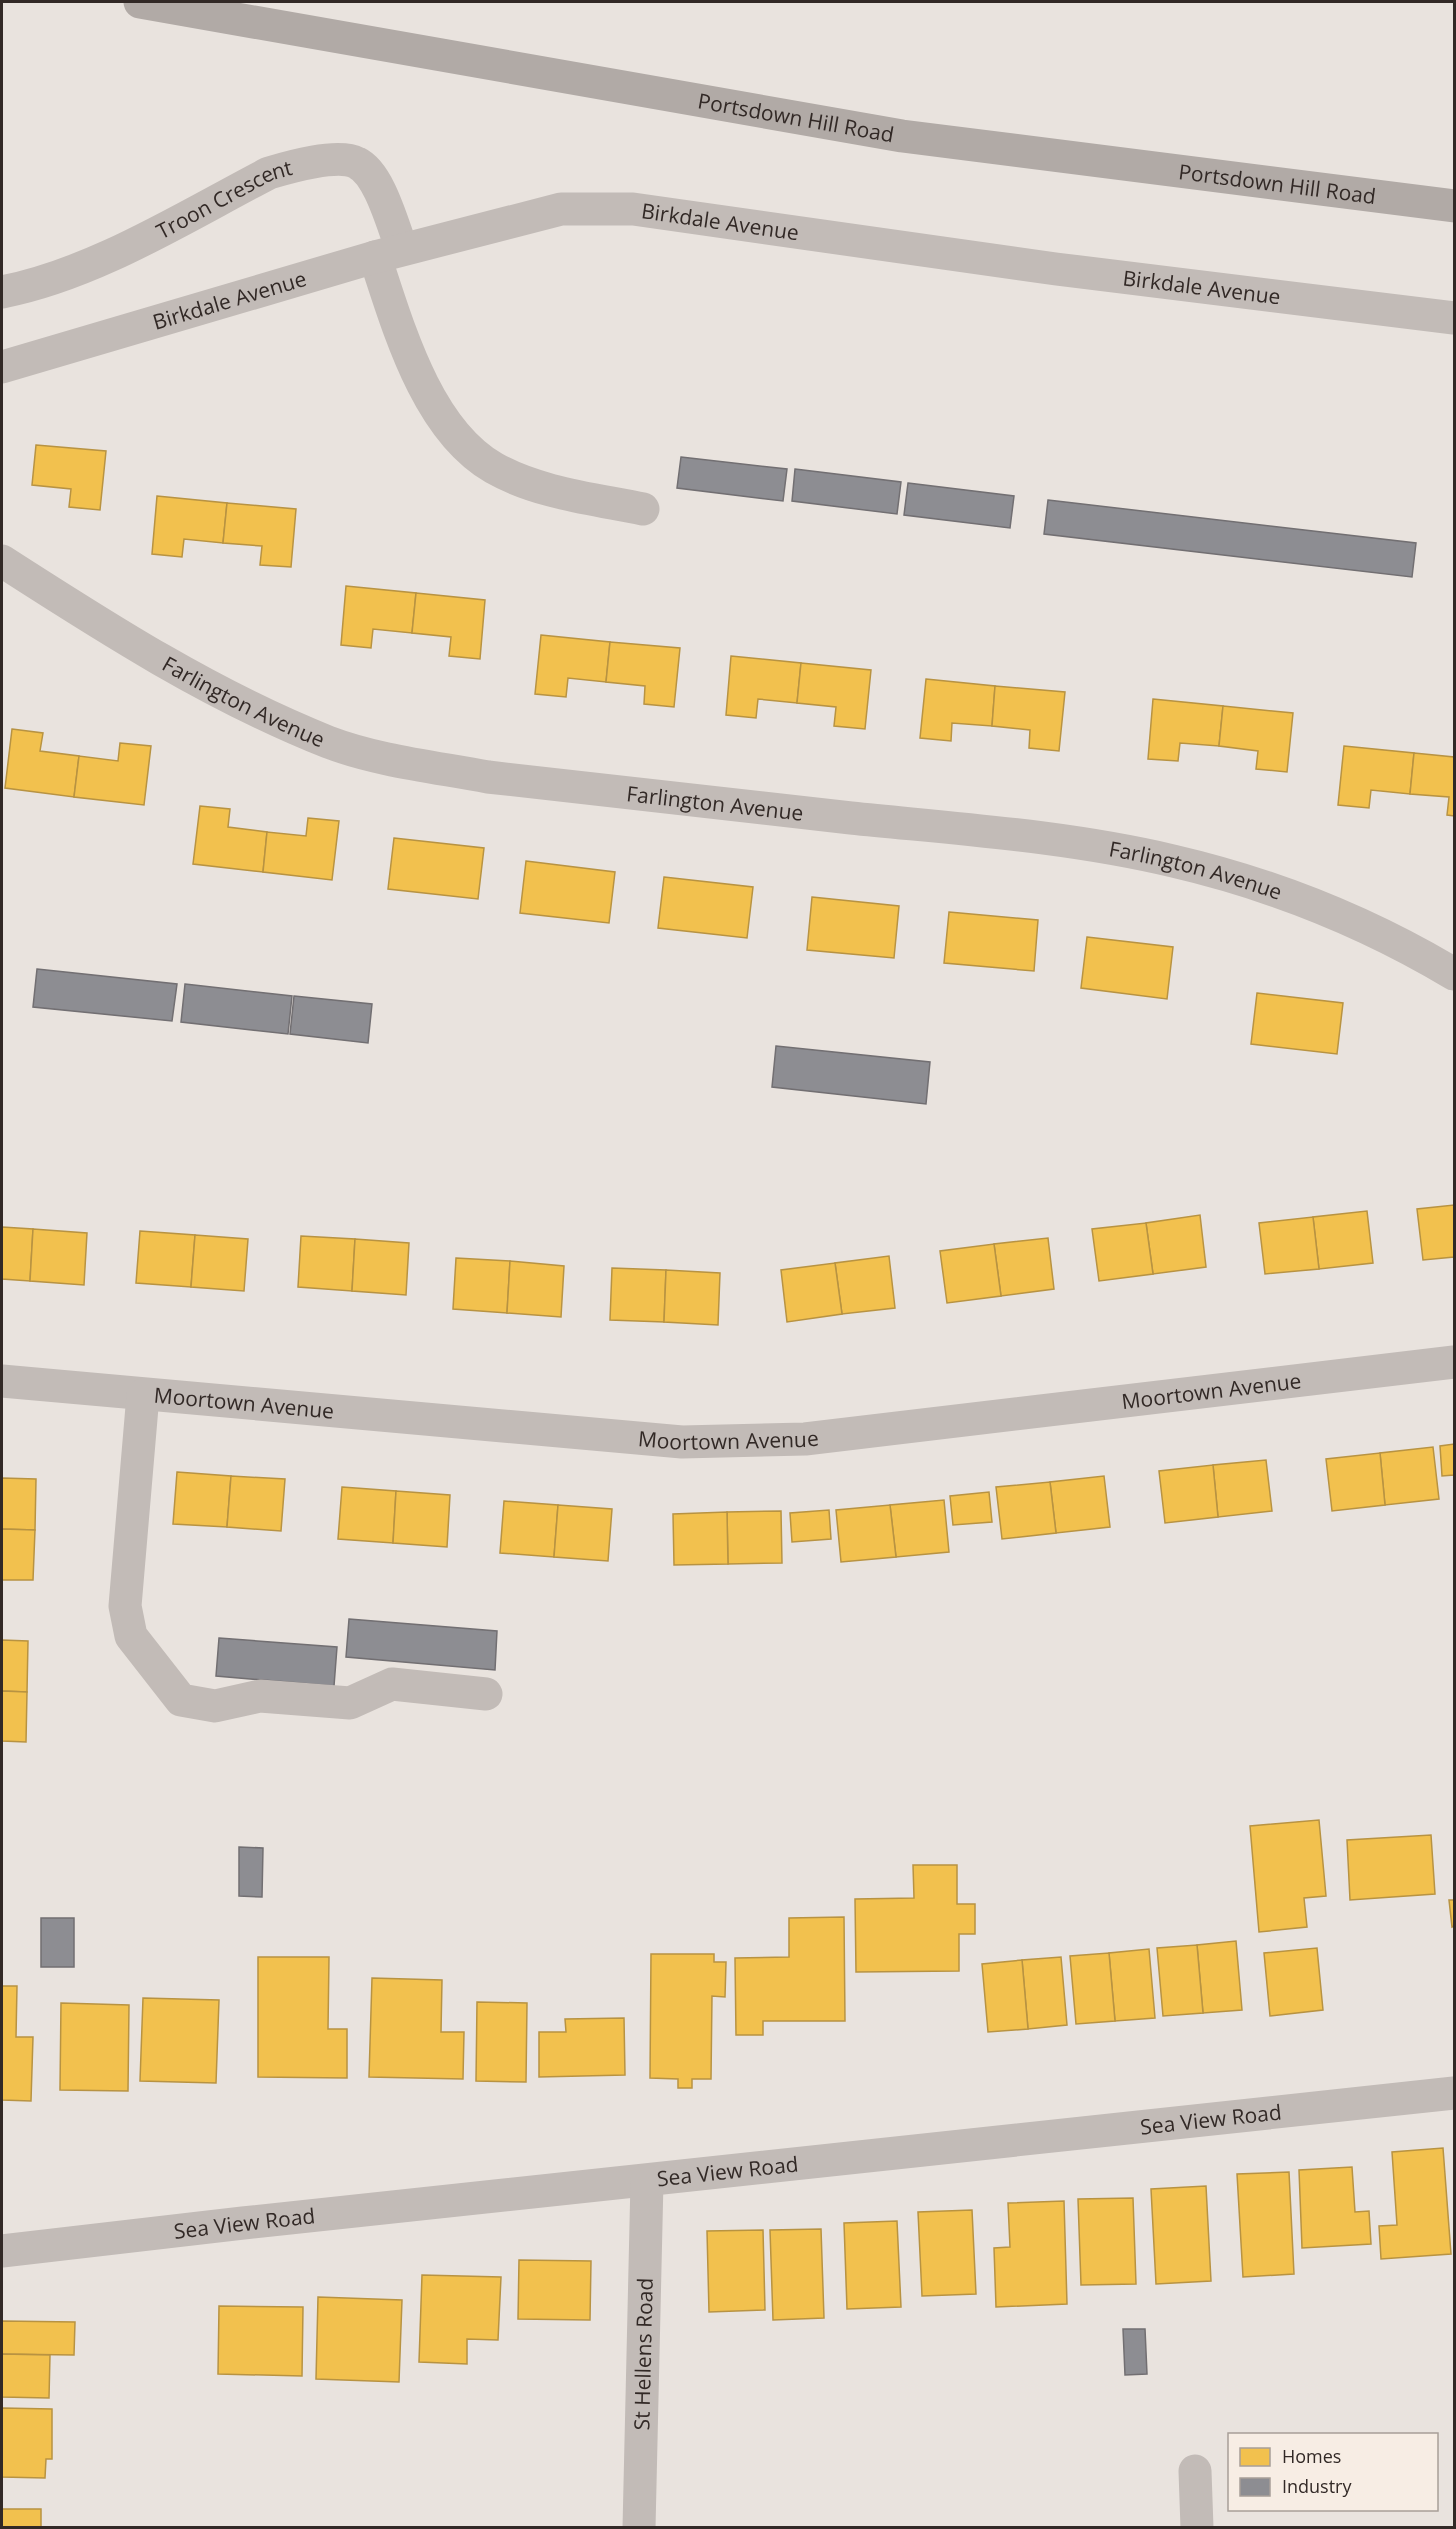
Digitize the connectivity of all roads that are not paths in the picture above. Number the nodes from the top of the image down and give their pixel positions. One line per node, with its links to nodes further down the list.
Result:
1 (140, 2): 2 (main road, Portsdown Hill Road)
2 (1455, 206)
3 (388, 253): 4 (street, Troon Crescent); 5 (street, Birkdale Avenue); 6 (street, Birkdale Avenue); 7 (street, Troon Crescent)
4 (2, 292)
5 (1455, 318)
6 (2, 367)
7 (643, 509)
8 (2, 561): 9 (street, Farlington Avenue)
9 (1455, 974)
10 (1455, 1362): 12 (street, Moortown Avenue)
11 (2, 1381): 12 (street, Moortown Avenue)
12 (143, 1395): 13 (street)
13 (486, 1694)
14 (1455, 2093): 15 (street, Sea View Road)
15 (647, 2181): 16 (street, Sea View Road); 18 (street, St Hellens Road)
16 (2, 2251)
17 (1195, 2471): 19 (street)
18 (639, 2528)
19 (1197, 2528)

